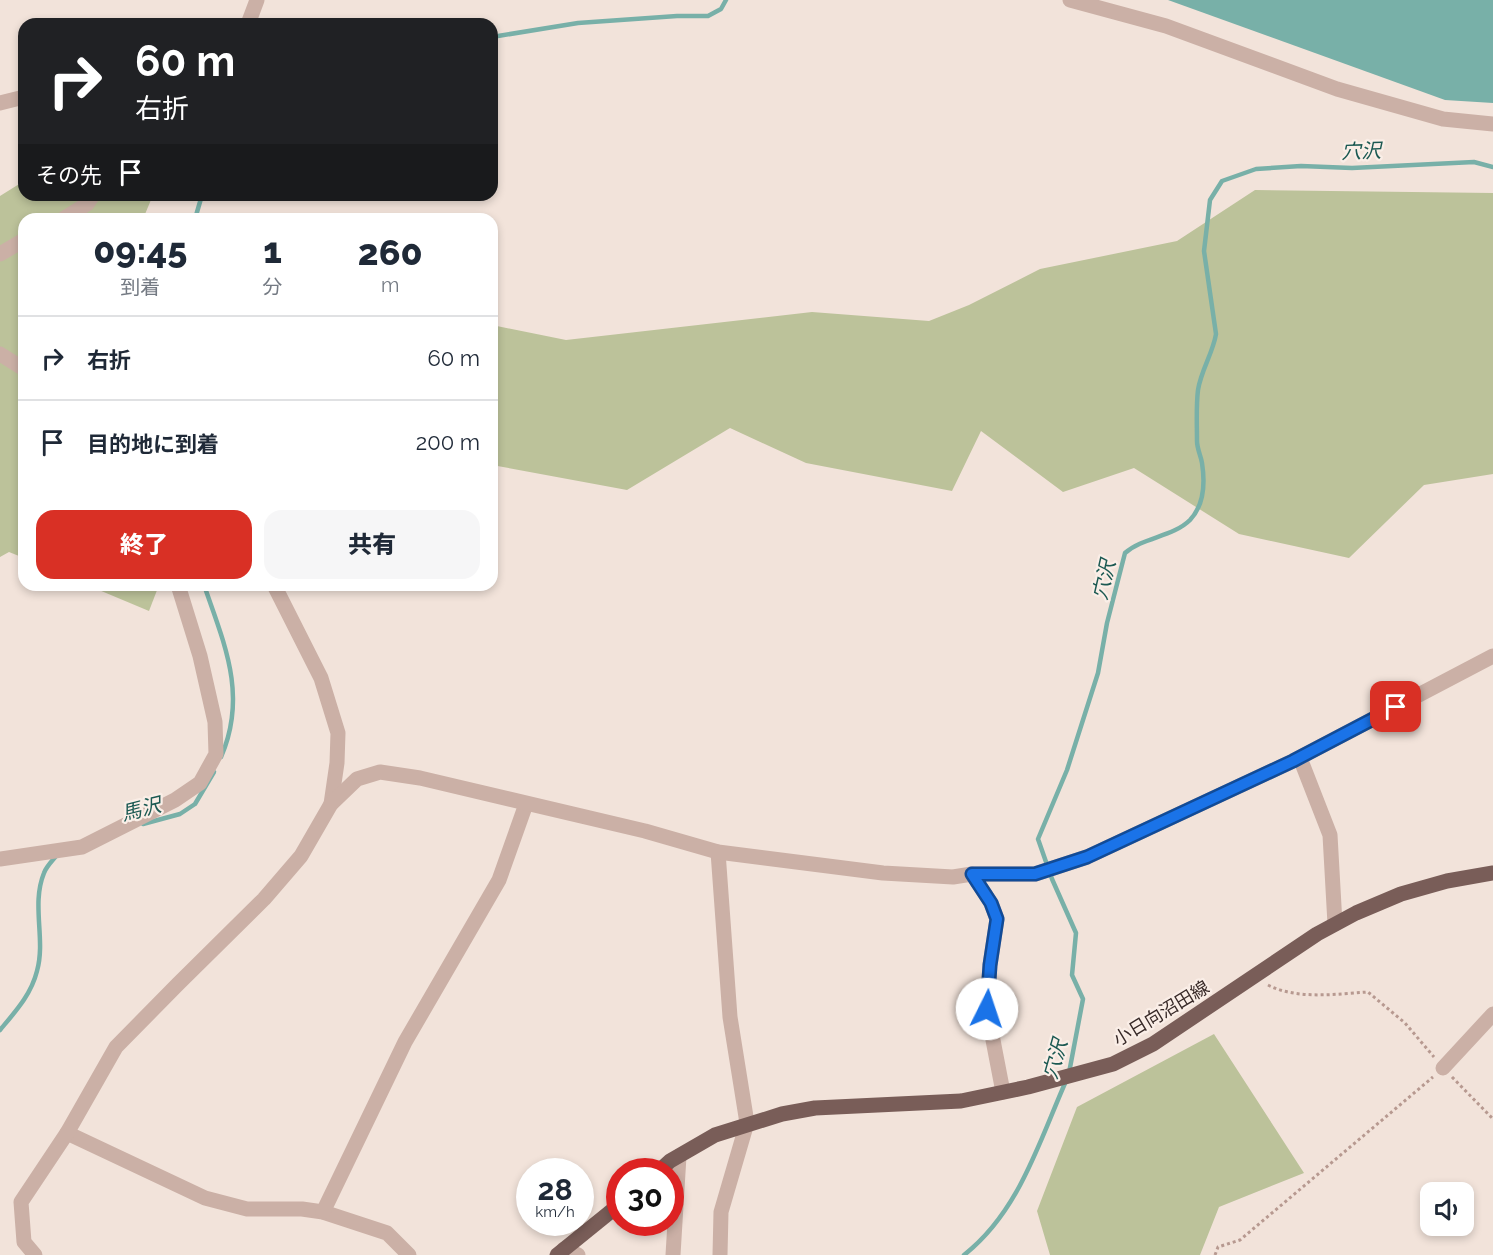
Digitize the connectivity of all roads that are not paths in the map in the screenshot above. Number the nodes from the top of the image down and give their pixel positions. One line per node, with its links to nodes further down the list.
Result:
1 (257, 0): 3 (street)
2 (1070, 0): 6 (street)
3 (250, 18)
4 (18, 98): 5 (street)
5 (0, 103)
6 (1493, 124)
7 (89, 201): 8 (street)
8 (73, 213)
9 (18, 244): 10 (street)
10 (0, 254)
11 (0, 354): 12 (street)
12 (18, 365)
13 (180, 591): 20 (street)
14 (277, 591): 17 (street)
15 (1493, 656): 16 (street)
16 (1300, 758): 22 (street); 23 (street)
17 (331, 804): 18 (street); 28 (street)
18 (526, 804): 19 (street); 31 (street)
19 (718, 852): 22 (street); 27 (street)
20 (0, 859)
21 (1493, 873): 23 (main road, 小日向沼田線)
22 (972, 874): 26 (street)
23 (1335, 924): 26 (main road, 小日向沼田線)
24 (1493, 1014): 25 (street)
25 (1443, 1068)
26 (1003, 1092): 27 (main road, 小日向沼田線)
27 (747, 1123): 29 (main road, 小日向沼田線); 37 (street)
28 (67, 1132): 31 (street); 34 (street)
29 (679, 1156): 30 (main road, 小日向沼田線); 36 (street)
30 (676, 1158)
31 (323, 1212): 35 (street)
32 (606, 1217): 33 (main road)
33 (566, 1253)
34 (35, 1255)
35 (410, 1255)
36 (673, 1255)
37 (720, 1255)

